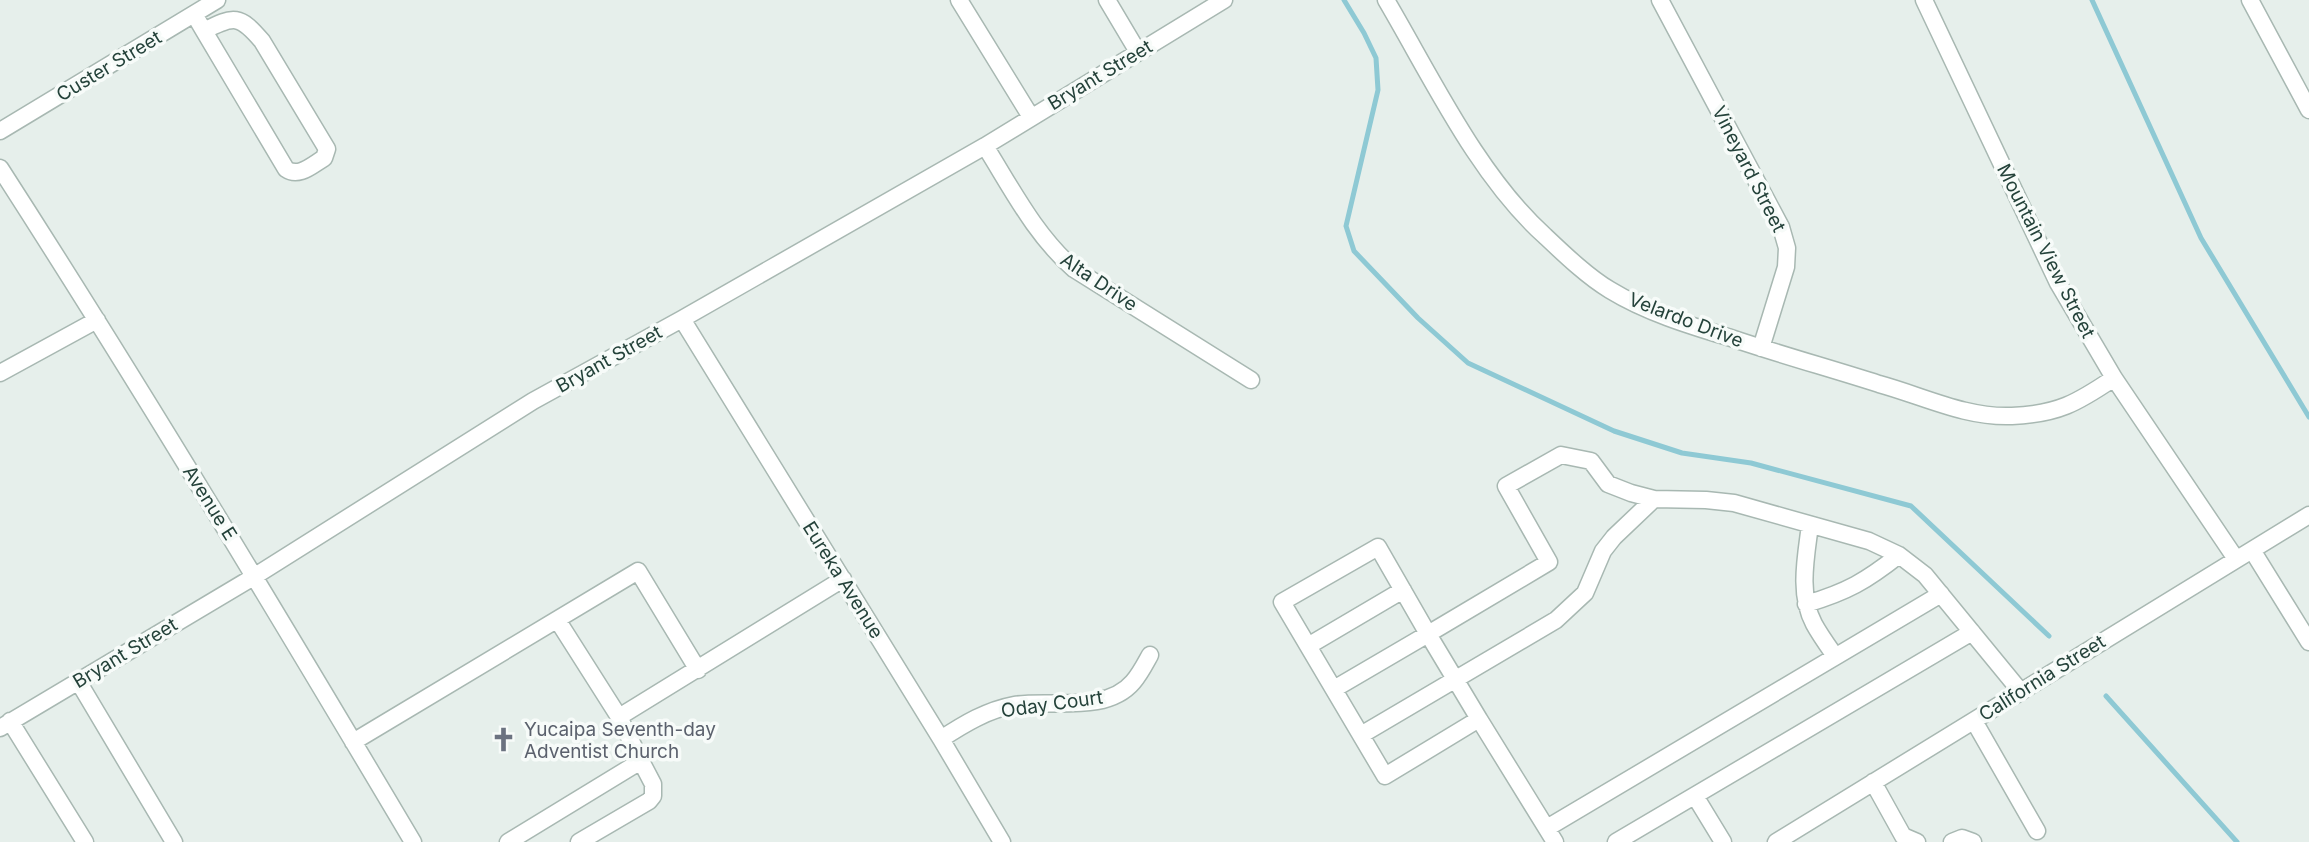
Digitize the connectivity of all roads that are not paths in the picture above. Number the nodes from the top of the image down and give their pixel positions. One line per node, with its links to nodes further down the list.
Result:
1 (217, 0): 9 (street, Custer Street)
2 (959, 0): 13 (street)
3 (1107, 0): 11 (street)
4 (1224, 0): 11 (street, Bryant Street)
5 (1386, 0): 19 (street, Velardo Drive)
6 (1660, 0): 19 (street, Vineyard Street)
7 (1924, 0): 21 (street, Mountain View Street)
8 (2250, 0): 12 (street)
9 (194, 14): 10 (street); 14 (street, Custer Street)
10 (204, 31): 10 (street)
11 (1138, 52): 13 (street, Bryant Street)
12 (2309, 110)
13 (1031, 117): 15 (street, Bryant Street)
14 (0, 131)
15 (985, 146): 17 (street, Bryant Street); 22 (street, Alta Drive)
16 (0, 168): 18 (street, Avenue E)
17 (682, 319): 29 (street, Bryant Street); 30 (street, Eureka Avenue)
18 (97, 320): 20 (street); 29 (street, Avenue E)
19 (1761, 348): 21 (street, Velardo Drive)
20 (0, 373)
21 (2114, 378): 28 (street, Mountain View Street)
22 (1251, 380)
23 (1654, 499): 25 (street); 36 (street); 42 (street)
24 (2309, 514): 26 (street, California Street)
25 (1810, 524): 27 (street); 33 (street)
26 (2252, 550): 28 (street, California Street); 37 (street)
27 (1899, 555): 32 (street); 33 (street)
28 (2236, 559): 45 (street, California Street)
29 (255, 576): 43 (street, Bryant Street); 52 (street, Avenue E)
30 (843, 579): 41 (street); 51 (street, Eureka Avenue)
31 (1403, 590): 36 (street); 38 (street); 38 (street)
32 (1941, 594): 35 (street); 40 (street)
33 (1806, 604): 40 (street)
34 (558, 621): 41 (street); 46 (street); 52 (street)
35 (1972, 632): 45 (street); 55 (street)
36 (1428, 634): 42 (street); 44 (street)
37 (2309, 642)
38 (1308, 646): 44 (street)
39 (1150, 655): 51 (street, Oday Court)
40 (1835, 656): 57 (street)
41 (698, 670): 46 (street)
42 (1455, 679): 47 (street); 50 (street)
43 (78, 681): 49 (street, Bryant Street); 59 (street)
44 (1334, 689): 50 (street)
45 (2021, 692): 48 (street, California Street)
46 (619, 717): 53 (street)
47 (1479, 719): 50 (street); 57 (street)
48 (1973, 721): 54 (street, California Street); 56 (street)
49 (5, 724): 58 (street)
50 (1361, 735)
51 (941, 739): 63 (street, Eureka Avenue)
52 (353, 742): 60 (street, Avenue E)
53 (641, 761): 61 (street); 62 (street)
54 (1873, 782): 66 (street, California Street); 67 (street)
55 (1695, 796): 64 (street); 65 (street)
56 (2037, 831)
57 (1551, 835)
58 (85, 842)
59 (174, 842)
60 (413, 842)
61 (508, 842)
62 (579, 842)
63 (1002, 842)
64 (1616, 842)
65 (1723, 842)
66 (1776, 842)
67 (1917, 842)
68 (1952, 842): 69 (street)
69 (1973, 842)

